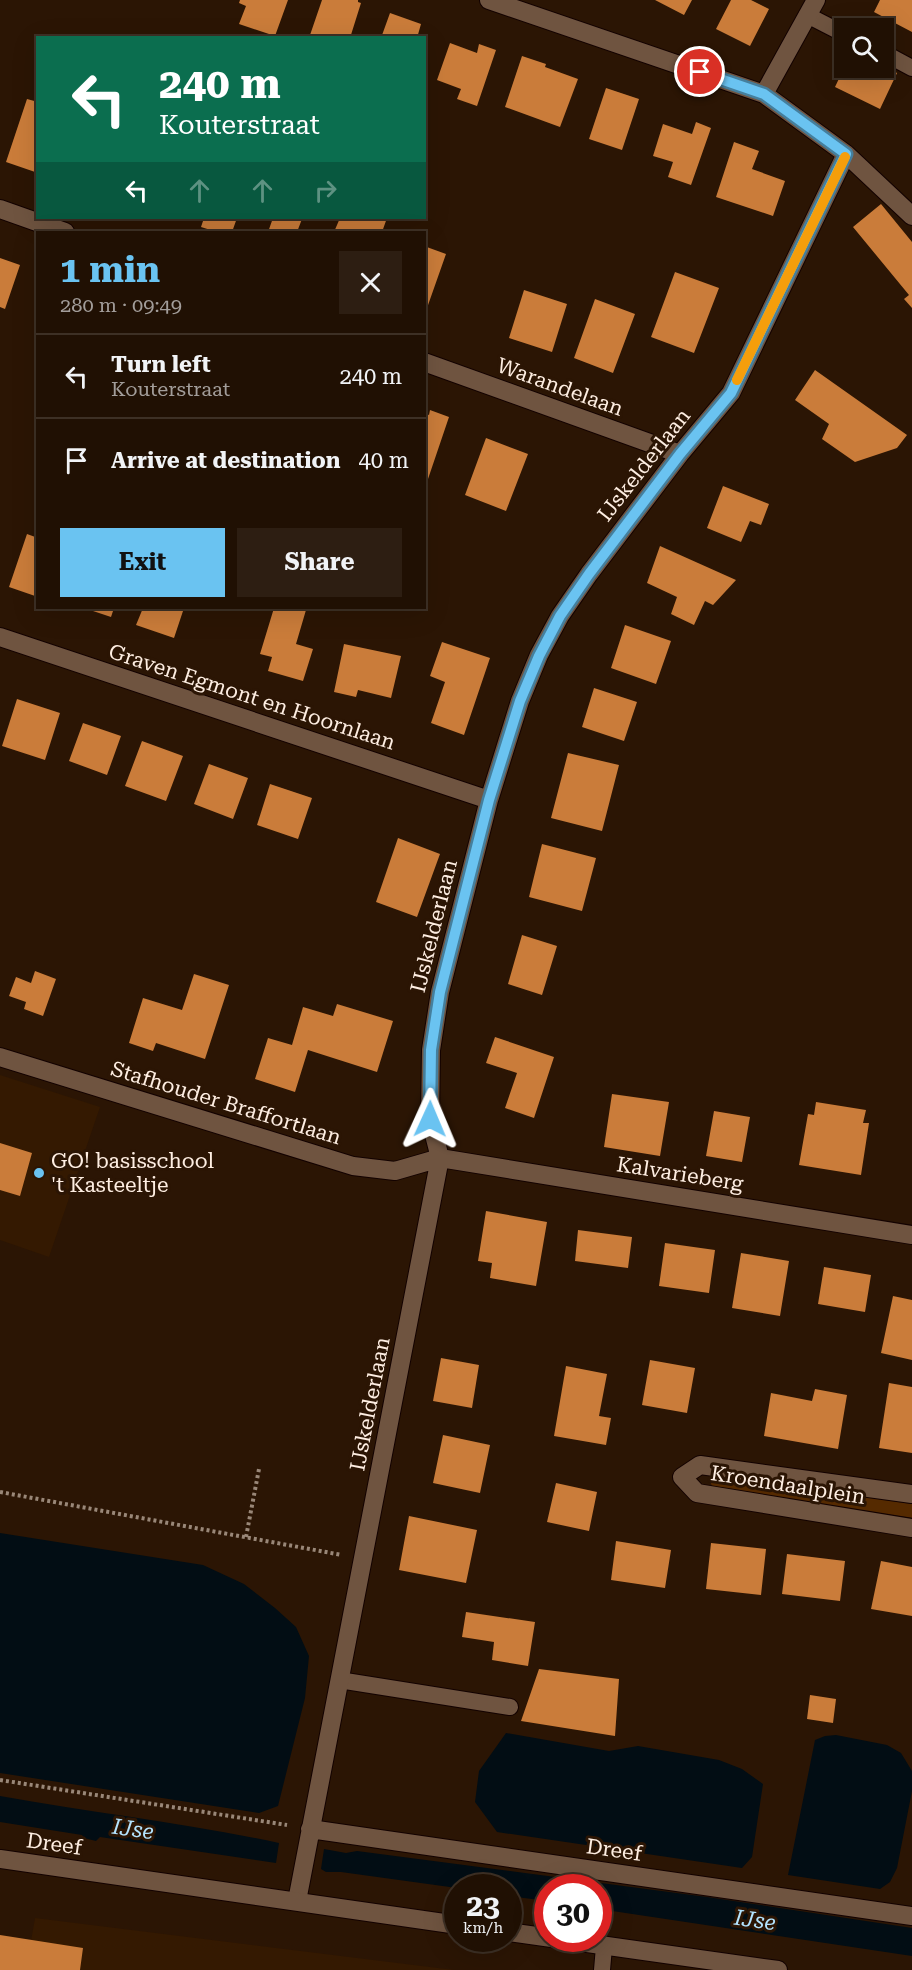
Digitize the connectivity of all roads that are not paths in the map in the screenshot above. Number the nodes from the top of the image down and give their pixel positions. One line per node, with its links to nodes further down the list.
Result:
1 (489, 0): 6 (street)
2 (812, 8): 3 (lane); 6 (street)
3 (834, 26)
4 (894, 58): 5 (lane)
5 (912, 68)
6 (764, 94): 7 (street)
7 (846, 154): 9 (street); 12 (street, IJskelderlaan)
8 (0, 209): 10 (street)
9 (912, 216)
10 (62, 231)
11 (426, 363): 12 (street, Warandelaan)
12 (680, 454): 14 (street, IJskelderlaan)
13 (0, 637): 14 (street, Graven Egmont en Hoornlaan)
14 (489, 800): 16 (street, IJskelderlaan)
15 (0, 1057): 16 (street, Stafhouder Braffortlaan)
16 (440, 1158): 17 (street, Kalvarieberg); 20 (street, IJskelderlaan)
17 (912, 1235)
18 (912, 1494): 19 (street, Kroendaalplein)
19 (912, 1528)
20 (339, 1680): 21 (lane); 22 (street, IJskelderlaan)
21 (510, 1707)
22 (309, 1838): 24 (street, IJskelderlaan); 25 (street, Dreef)
23 (0, 1859): 24 (street, Dreef)
24 (297, 1901): 26 (street, Dreef)
25 (912, 1916)
26 (444, 1923)
27 (612, 1948): 30 (street)
28 (604, 1952): 29 (lane)
29 (602, 1970)
30 (778, 1970)

